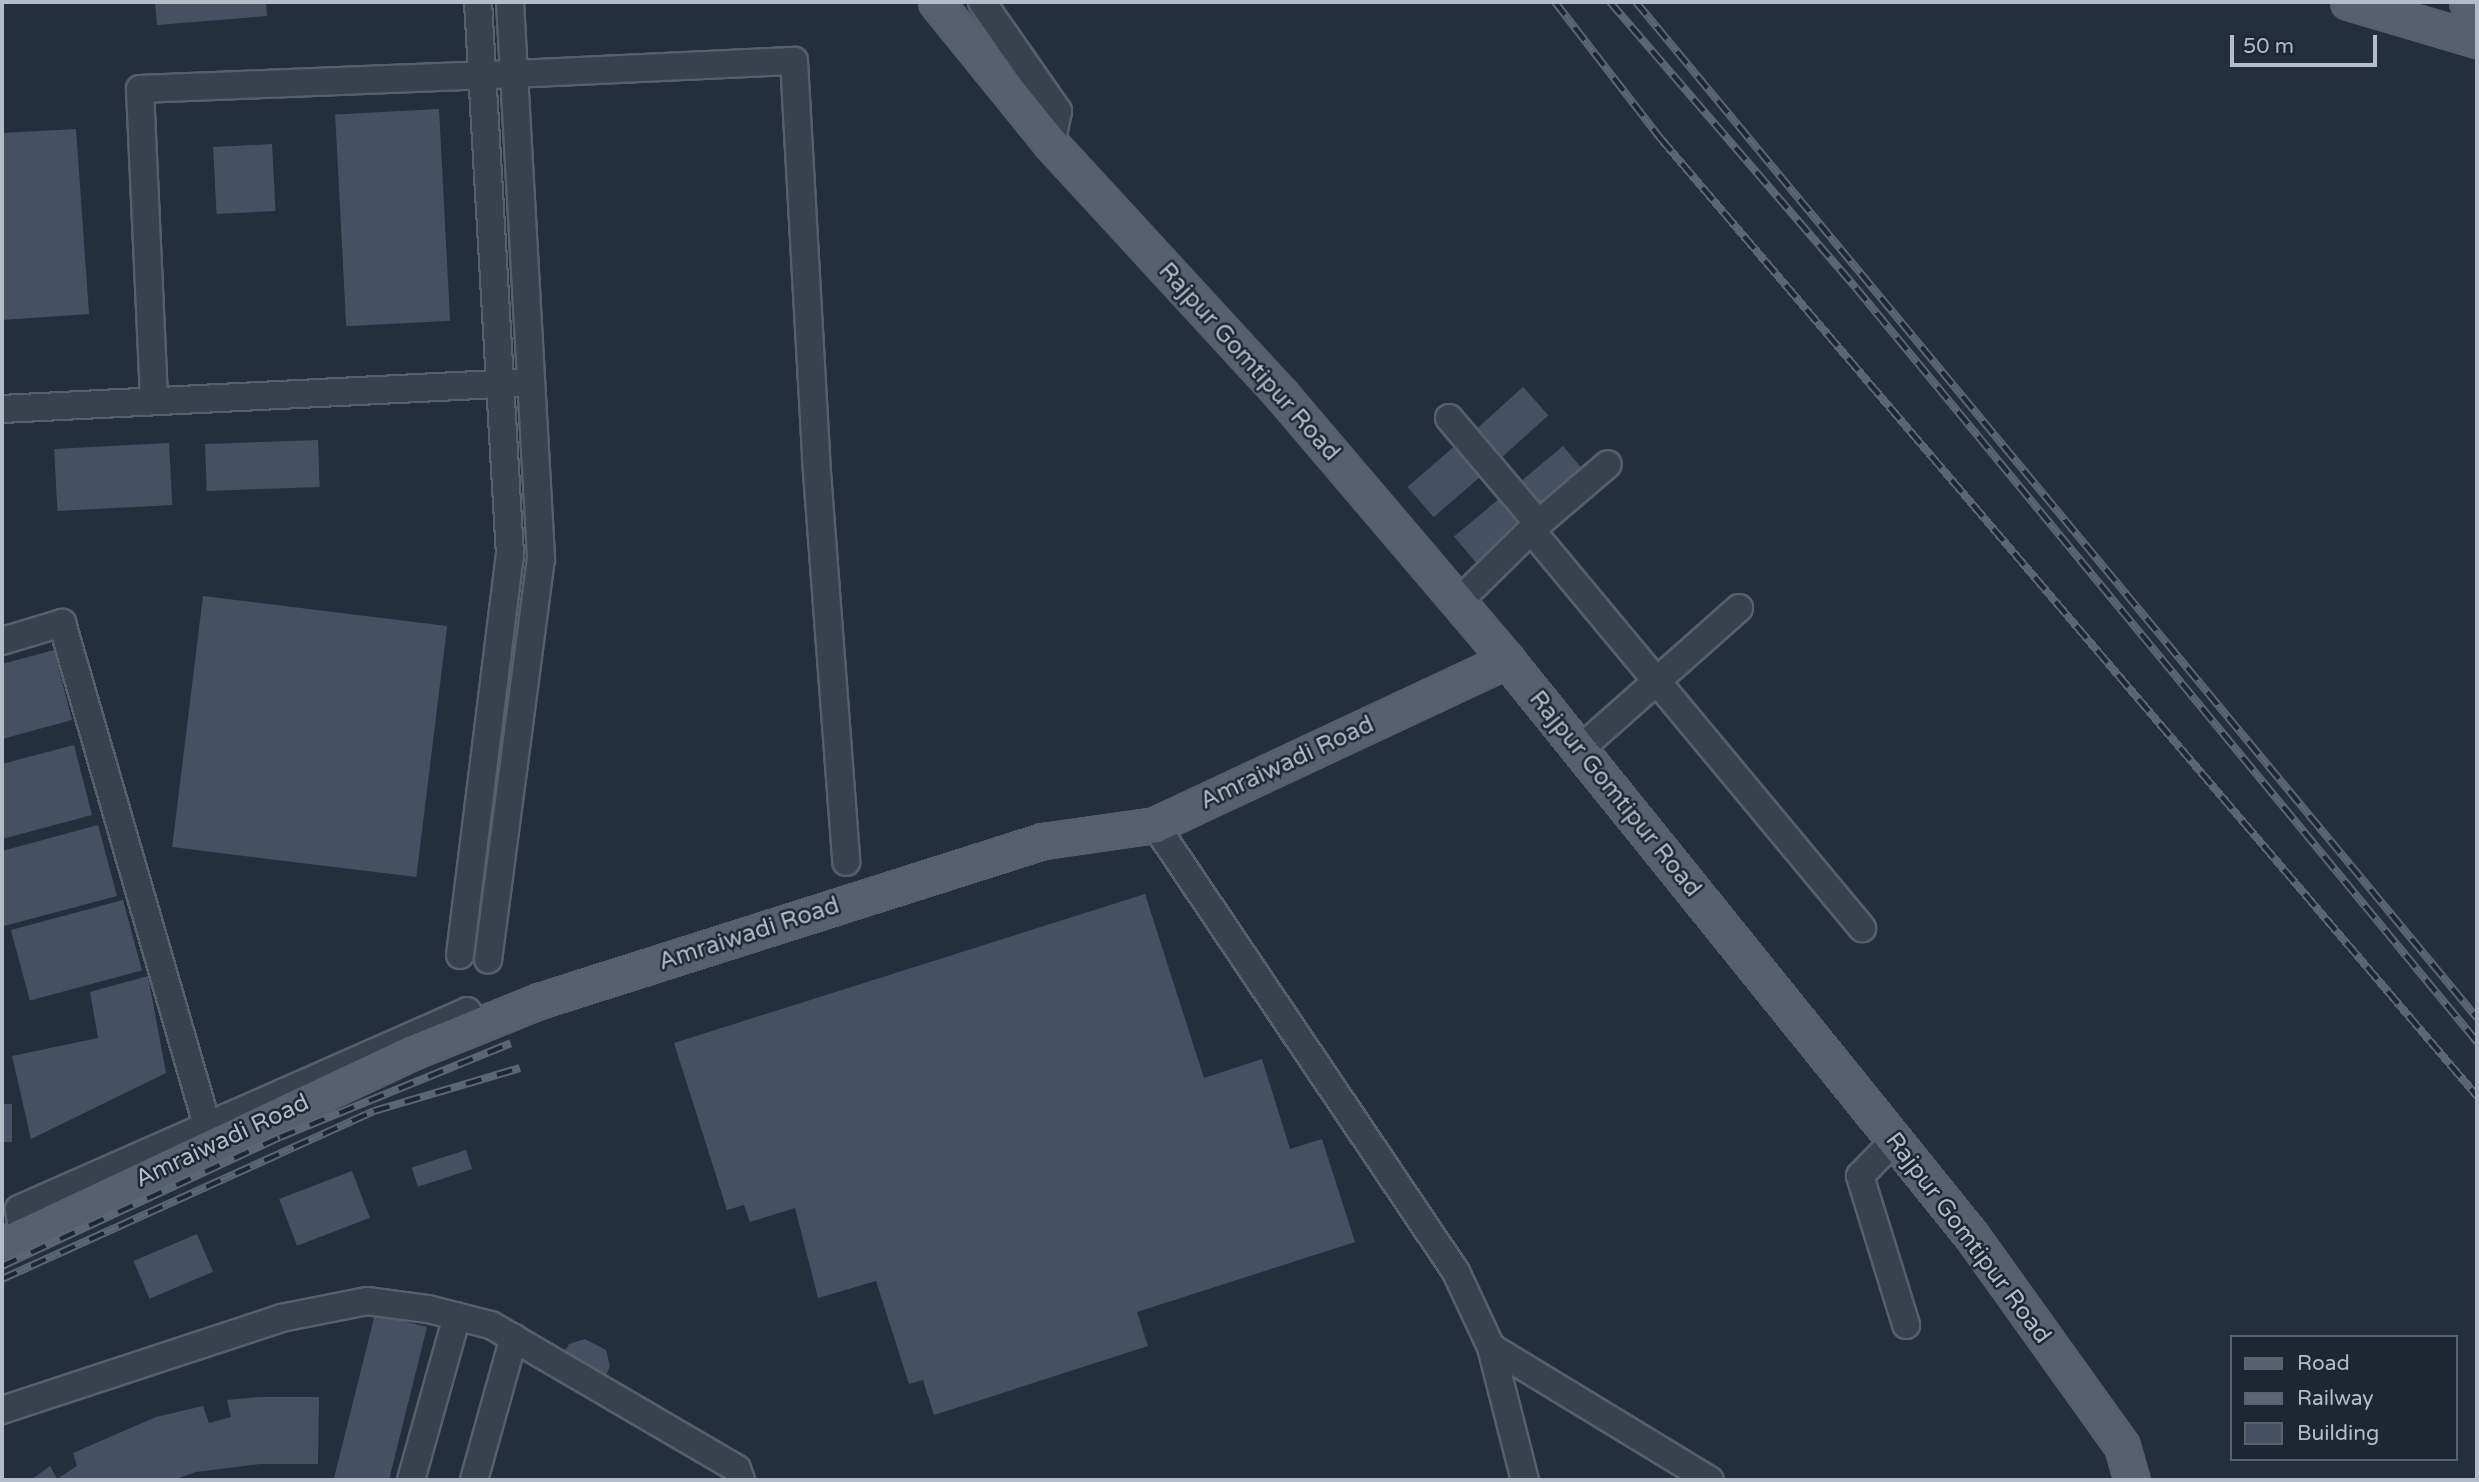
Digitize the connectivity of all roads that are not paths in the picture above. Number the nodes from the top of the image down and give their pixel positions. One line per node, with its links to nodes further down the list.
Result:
1 (478, 2): 14 (street)
2 (510, 2): 13 (street)
3 (936, 2): 15 (main road)
4 (961, 2): 15 (main road)
5 (982, 2): 15 (street)
6 (2348, 2): 10 (main road)
7 (2430, 2): 10 (main road); 11 (main road)
8 (2467, 2): 9 (main road)
9 (2477, 6)
10 (2382, 11): 12 (main road)
11 (2477, 34)
12 (2477, 40)
13 (514, 74): 14 (street); 16 (street); 30 (street)
14 (481, 76): 17 (street); 18 (street)
15 (1051, 144): 23 (main road, Rajpur Gomtipur Road)
16 (533, 382): 17 (street); 33 (street)
17 (501, 384): 18 (street); 31 (street)
18 (154, 398): 19 (street)
19 (2, 408)
20 (1449, 418): 22 (street)
21 (1608, 464): 22 (street)
22 (1535, 527): 23 (street); 27 (street)
23 (1458, 601): 26 (main road, Rajpur Gomtipur Road)
24 (1739, 608): 27 (street)
25 (2, 640): 37 (street)
26 (1507, 660): 28 (main road, Rajpur Gomtipur Road); 29 (main road, Amraiwadi Road)
27 (1659, 679): 28 (street); 32 (street)
28 (1579, 750): 38 (main road, Rajpur Gomtipur Road)
29 (1155, 825): 36 (main road, Amraiwadi Road); 43 (street)
30 (846, 862)
31 (464, 927): 33 (street); 34 (street)
32 (1861, 928)
33 (491, 932): 35 (street)
34 (460, 955)
35 (488, 960)
36 (477, 1026): 37 (street); 39 (main road, Amraiwadi Road)
37 (208, 1125): 39 (street)
38 (1895, 1140): 41 (street); 50 (main road, Rajpur Gomtipur Road)
39 (12, 1240)
40 (457, 1316): 42 (street); 44 (street); 45 (street)
41 (1906, 1325)
42 (514, 1337): 46 (street); 47 (street)
43 (1491, 1348): 48 (street); 49 (street)
44 (2, 1410)
45 (411, 1480)
46 (474, 1480)
47 (741, 1480)
48 (1525, 1480)
49 (1710, 1480)
50 (2132, 1480)

